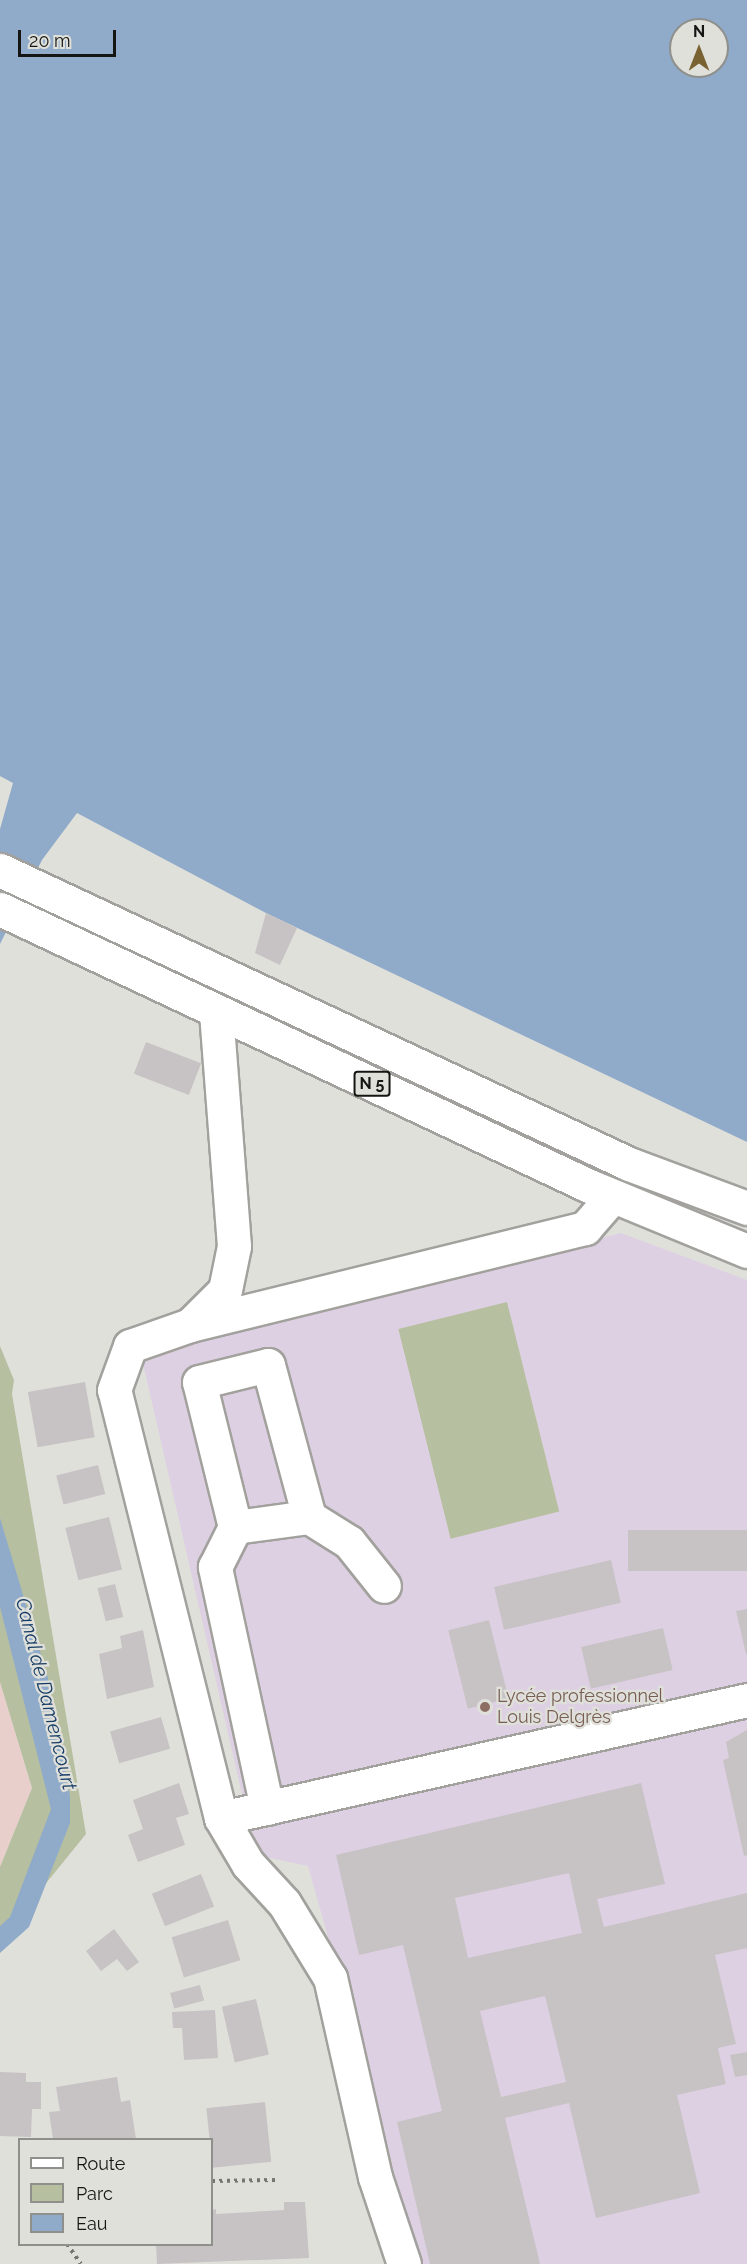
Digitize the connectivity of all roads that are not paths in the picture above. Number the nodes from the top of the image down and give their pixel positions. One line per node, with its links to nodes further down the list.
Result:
1 (0, 870): 5 (street, N 5)
2 (0, 909): 3 (street, N 5)
3 (216, 1011): 4 (street, N 5); 7 (street)
4 (612, 1197): 6 (street, N 5); 7 (street)
5 (747, 1208)
6 (747, 1251)
7 (190, 1325): 13 (street)
8 (309, 1517): 9 (street); 9 (street); 10 (street)
9 (236, 1527): 12 (street)
10 (384, 1586)
11 (747, 1700): 12 (street)
12 (267, 1808): 13 (street)
13 (221, 1818): 14 (street)
14 (404, 2264)

